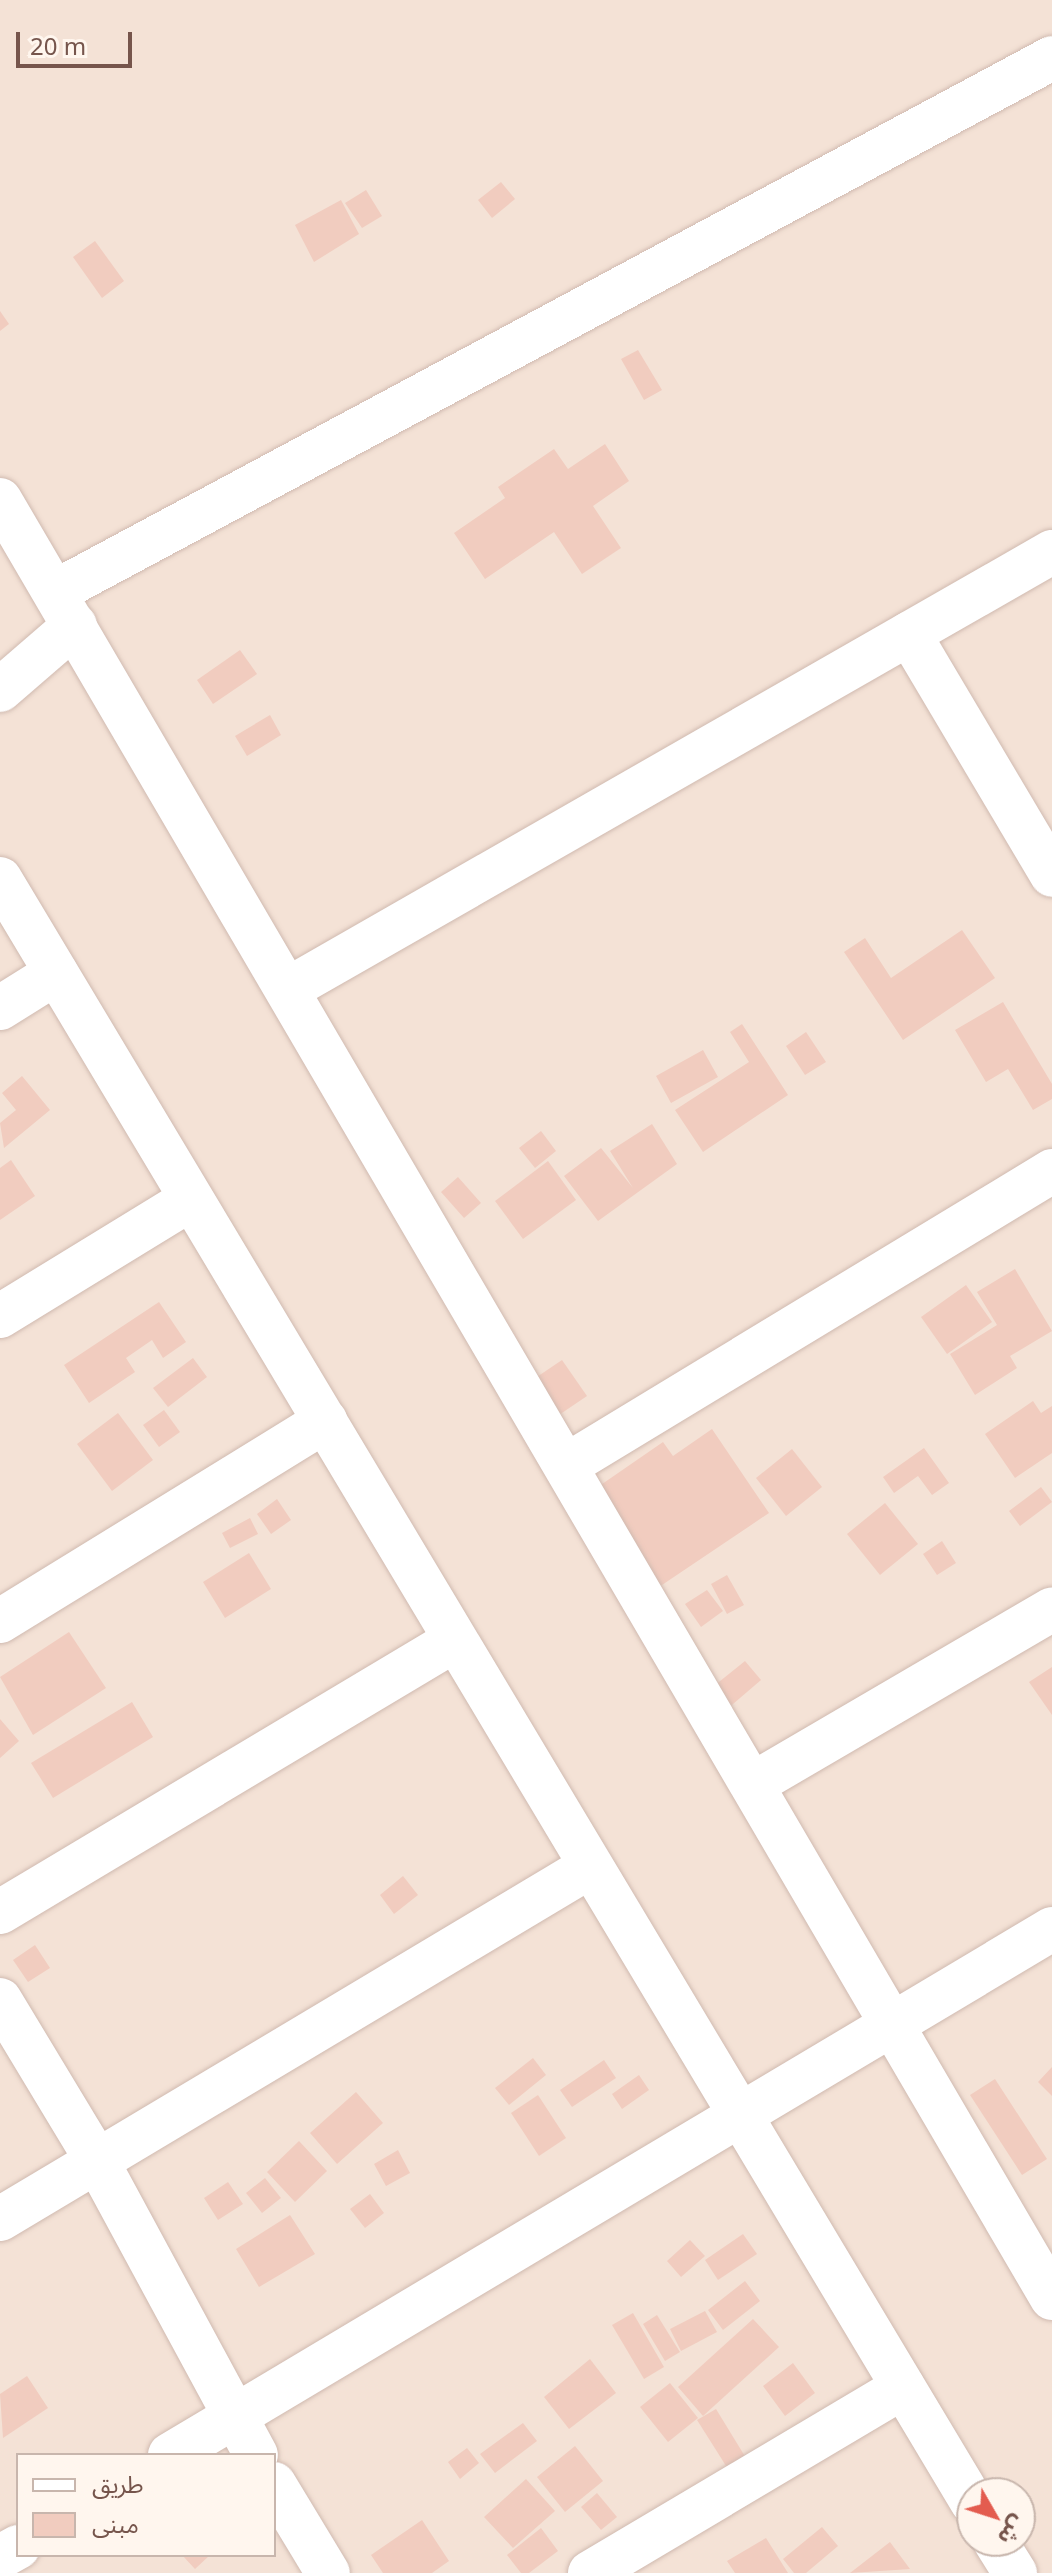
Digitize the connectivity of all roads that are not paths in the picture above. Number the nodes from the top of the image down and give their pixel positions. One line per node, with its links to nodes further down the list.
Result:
1 (1052, 58): 4 (street)
2 (0, 500): 4 (street)
3 (1052, 552): 5 (street)
4 (65, 609): 6 (street); 10 (street)
5 (909, 634): 7 (street); 10 (street)
6 (0, 690)
7 (1052, 875)
8 (0, 879): 9 (street)
9 (56, 973): 11 (street); 13 (street)
10 (290, 988): 16 (street)
11 (0, 1008)
12 (1052, 1171): 16 (street)
13 (191, 1199): 14 (street); 15 (street)
14 (0, 1316)
15 (325, 1421): 18 (street); 19 (street)
16 (567, 1465): 20 (street)
17 (1052, 1609): 20 (street)
18 (0, 1621)
19 (455, 1640): 21 (street); 22 (street)
20 (753, 1784): 25 (street)
21 (591, 1866): 26 (street); 27 (street)
22 (0, 1912)
23 (1052, 1929): 25 (street)
24 (0, 2000): 27 (street)
25 (893, 2025): 26 (street); 29 (street)
26 (742, 2117): 30 (street); 31 (street)
27 (97, 2161): 28 (street); 31 (street)
28 (0, 2219)
29 (1052, 2298)
30 (903, 2387): 34 (street); 37 (street)
31 (233, 2417): 32 (street); 33 (street)
32 (173, 2453)
33 (255, 2453)
34 (957, 2477)
35 (276, 2487): 36 (street)
36 (328, 2573)
37 (590, 2573)

